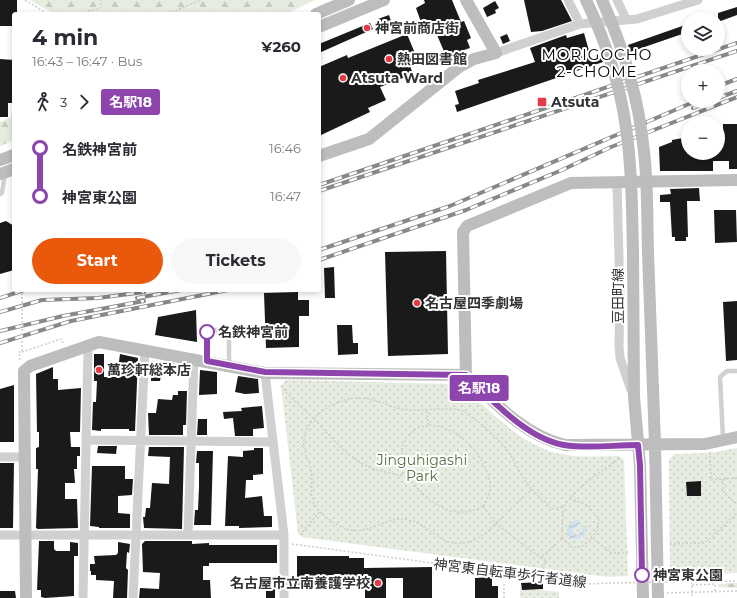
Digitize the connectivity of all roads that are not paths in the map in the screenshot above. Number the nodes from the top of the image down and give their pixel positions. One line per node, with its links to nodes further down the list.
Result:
1 (349, 0): 9 (street)
2 (384, 0): 12 (street)
3 (466, 0): 13 (street)
4 (568, 0): 11 (street)
5 (586, 0): 29 (street, 豆田町線, bridge)
6 (602, 0): 36 (street, bridge)
7 (617, 0): 10 (street)
8 (698, 0): 10 (street)
9 (321, 12)
10 (626, 19): 11 (street)
11 (580, 24): 13 (street)
12 (321, 26)
13 (496, 53): 14 (street)
14 (321, 155)
15 (12, 156): 16 (street)
16 (0, 160)
17 (6, 172): 20 (lane)
18 (737, 180): 19 (street)
19 (617, 188): 28 (street); 29 (street)
20 (0, 194)
21 (88, 346): 22 (street); 31 (street); 39 (street)
22 (145, 350): 23 (street); 32 (street)
23 (194, 358): 24 (street); 33 (street)
24 (207, 361): 25 (street); 25 (lane)
25 (229, 365): 27 (street)
26 (737, 370): 34 (lane)
27 (265, 372): 28 (street); 35 (street)
28 (466, 375): 37 (street)
29 (634, 397): 37 (street, 豆田町線)
30 (737, 437): 34 (street)
31 (86, 440): 32 (street); 43 (street)
32 (141, 441): 33 (street); 44 (street)
33 (190, 441): 35 (street); 40 (street)
34 (723, 441): 36 (street)
35 (273, 442): 45 (street)
36 (655, 444): 37 (street); 46 (street)
37 (638, 445): 51 (street, 豆田町線)
38 (0, 457): 39 (street)
39 (25, 457): 42 (street)
40 (188, 534): 44 (street); 45 (street)
41 (0, 535): 42 (street)
42 (25, 535): 43 (street); 47 (street)
43 (84, 535): 44 (street); 48 (street)
44 (137, 535): 49 (street)
45 (284, 539): 50 (street)
46 (657, 595)
47 (26, 598)
48 (82, 598)
49 (133, 598)
50 (284, 598)
51 (643, 598)

